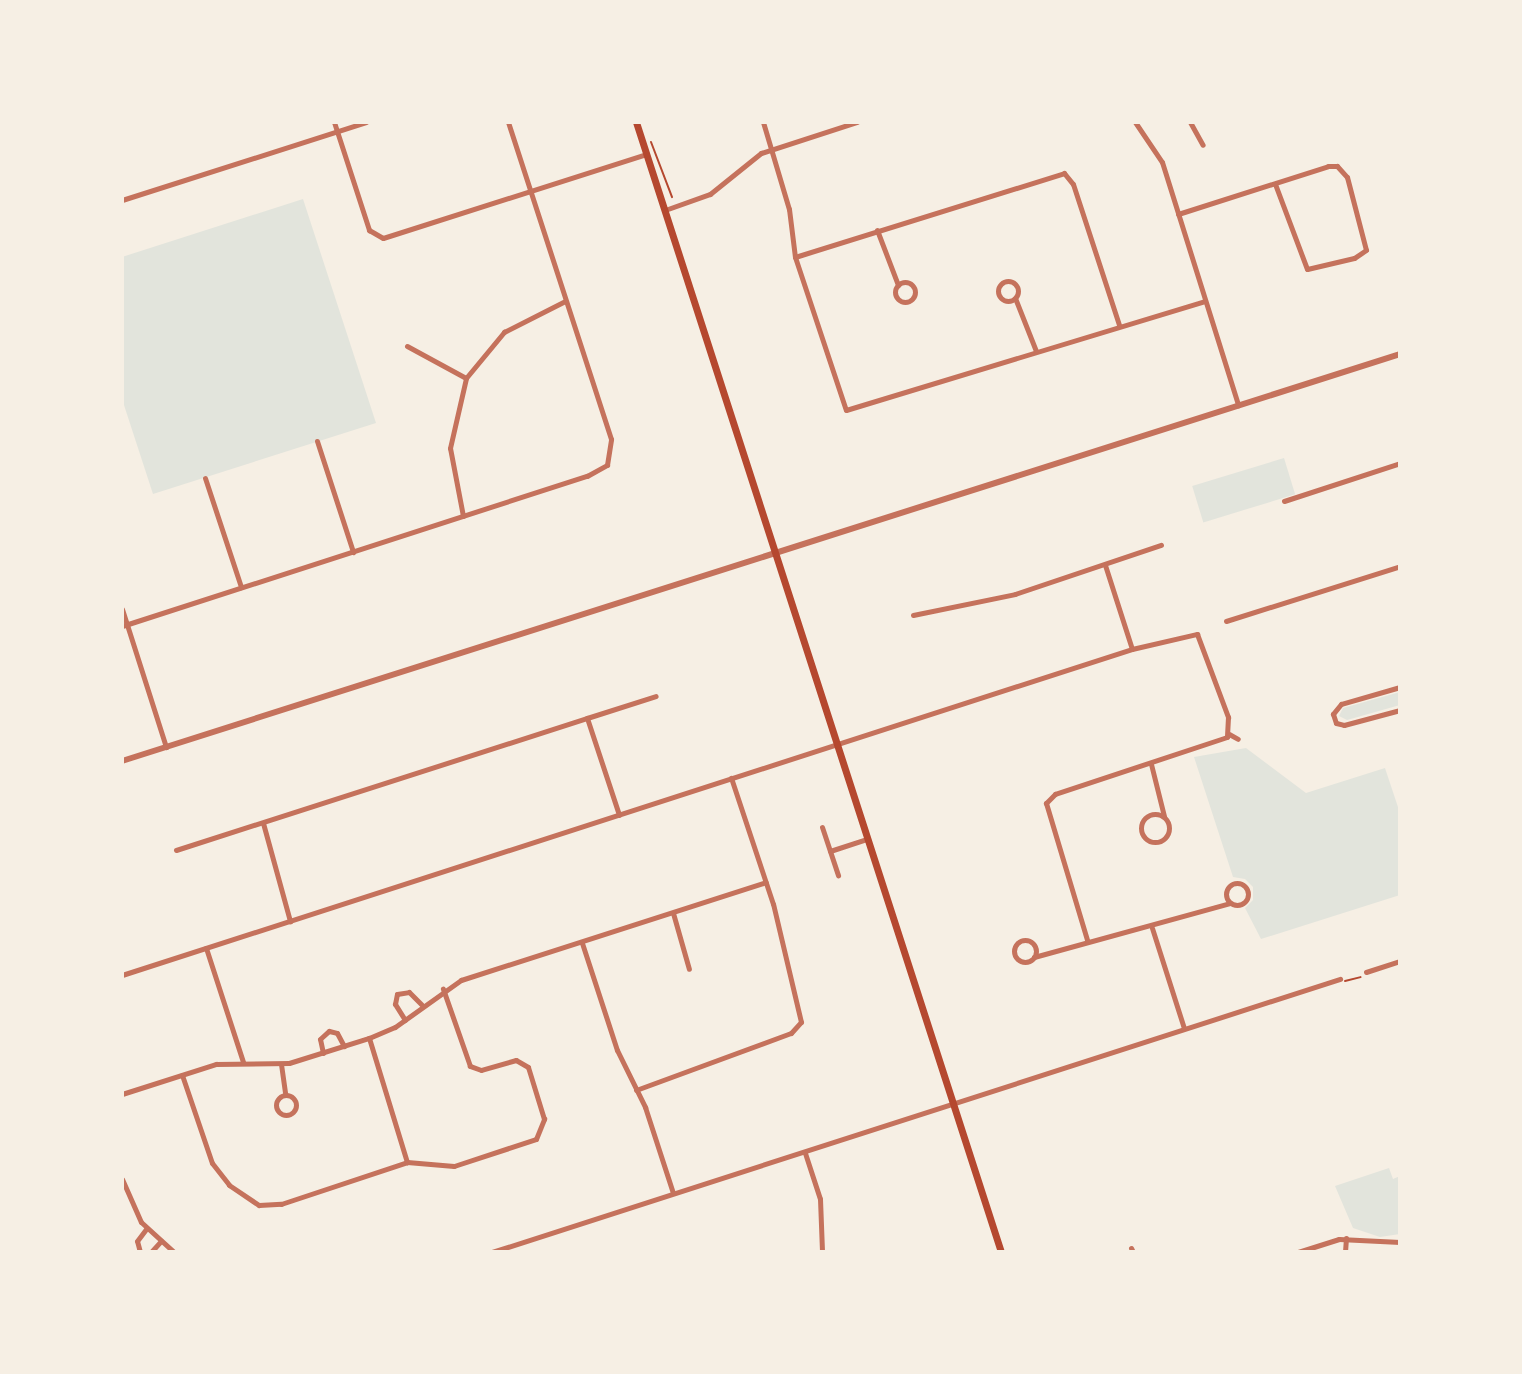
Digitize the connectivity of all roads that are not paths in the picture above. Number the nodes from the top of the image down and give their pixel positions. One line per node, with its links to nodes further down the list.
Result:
1 (334, 122): 9 (street)
2 (366, 122): 9 (street)
3 (508, 122): 14 (street)
4 (636, 122): 12 (main road)
5 (763, 122): 11 (street)
6 (857, 122): 11 (street)
7 (1135, 122): 17 (street)
8 (1190, 122): 10 (street)
9 (337, 131): 14 (street); 15 (street)
10 (1203, 145)
11 (772, 149): 16 (street); 19 (street)
12 (647, 154): 14 (street); 16 (main road)
13 (1275, 184): 13 (street); 17 (street)
14 (531, 192): 22 (street)
15 (122, 200)
16 (665, 210): 37 (main road)
17 (1178, 214): 23 (street)
18 (877, 230): 19 (street); 20 (street); 24 (street)
19 (795, 257): 26 (street)
20 (898, 285): 20 (street)
21 (1015, 298): 26 (street)
22 (565, 301): 28 (street); 34 (street)
23 (1204, 301): 24 (street); 29 (street)
24 (1119, 325): 26 (street)
25 (407, 346): 28 (street)
26 (1036, 351)
27 (1400, 354): 29 (street)
28 (466, 378): 34 (street)
29 (1238, 405): 37 (street)
30 (317, 441): 36 (street)
31 (1400, 463): 33 (street)
32 (205, 478): 40 (street)
33 (1284, 501)
34 (463, 516): 36 (street)
35 (1161, 545): 38 (street)
36 (353, 552): 40 (street)
37 (774, 552): 52 (main road); 53 (street)
38 (1105, 565): 42 (street); 45 (street)
39 (1400, 566): 43 (street)
40 (241, 587): 44 (street)
41 (122, 609): 44 (street)
42 (913, 615)
43 (1226, 621)
44 (124, 625): 53 (street)
45 (1132, 649): 50 (street); 52 (street)
46 (1400, 687): 48 (street)
47 (656, 696): 49 (street)
48 (1400, 710)
49 (587, 718): 57 (street); 59 (street)
50 (1229, 734): 51 (street); 55 (street)
51 (1238, 739)
52 (836, 744): 56 (street); 61 (main road)
53 (166, 747): 54 (street)
54 (122, 761)
55 (1151, 764): 58 (street); 70 (street)
56 (731, 778): 57 (street); 65 (street)
57 (619, 815): 68 (street)
58 (1164, 816): 58 (street)
59 (263, 823): 62 (street); 68 (street)
60 (822, 827): 63 (street)
61 (867, 839): 63 (street); 92 (main road)
62 (176, 850)
63 (830, 851): 64 (street)
64 (838, 875)
65 (766, 882): 67 (street); 89 (street)
66 (1230, 903): 66 (street); 69 (street)
67 (673, 913): 71 (street); 75 (street)
68 (290, 921): 72 (street)
69 (1152, 928): 70 (street); 82 (street)
70 (1087, 940): 73 (street)
71 (582, 943): 79 (street); 89 (street)
72 (206, 948): 77 (street); 86 (street)
73 (1034, 957): 73 (street)
74 (1400, 961): 76 (street)
75 (689, 969)
76 (1366, 972)
77 (122, 975)
78 (1340, 979): 82 (street)
79 (443, 989): 80 (street); 94 (street)
80 (422, 1005): 81 (street); 81 (street)
81 (405, 1020): 83 (street)
82 (1184, 1028): 92 (street)
83 (369, 1038): 84 (street); 94 (street)
84 (344, 1046): 85 (street); 85 (street)
85 (323, 1053): 87 (street)
86 (243, 1062): 87 (street); 88 (street)
87 (281, 1064): 91 (street)
88 (182, 1075): 90 (street); 94 (street)
89 (636, 1090): 96 (street)
90 (122, 1094)
91 (285, 1094): 91 (street)
92 (953, 1102): 93 (street); 108 (main road)
93 (805, 1153): 96 (street); 105 (street)
94 (407, 1162)
95 (122, 1179): 97 (street)
96 (673, 1193): 104 (street)
97 (146, 1229): 99 (street); 101 (street)
98 (1346, 1238): 100 (street); 109 (street); 110 (street)
99 (161, 1241): 102 (street); 103 (street)
100 (1400, 1242)
101 (140, 1252)
102 (151, 1252)
103 (174, 1252)
104 (492, 1252)
105 (822, 1252)
106 (869, 1252): 107 (street)
107 (895, 1252)
108 (1001, 1252)
109 (1298, 1252)
110 (1345, 1252)

